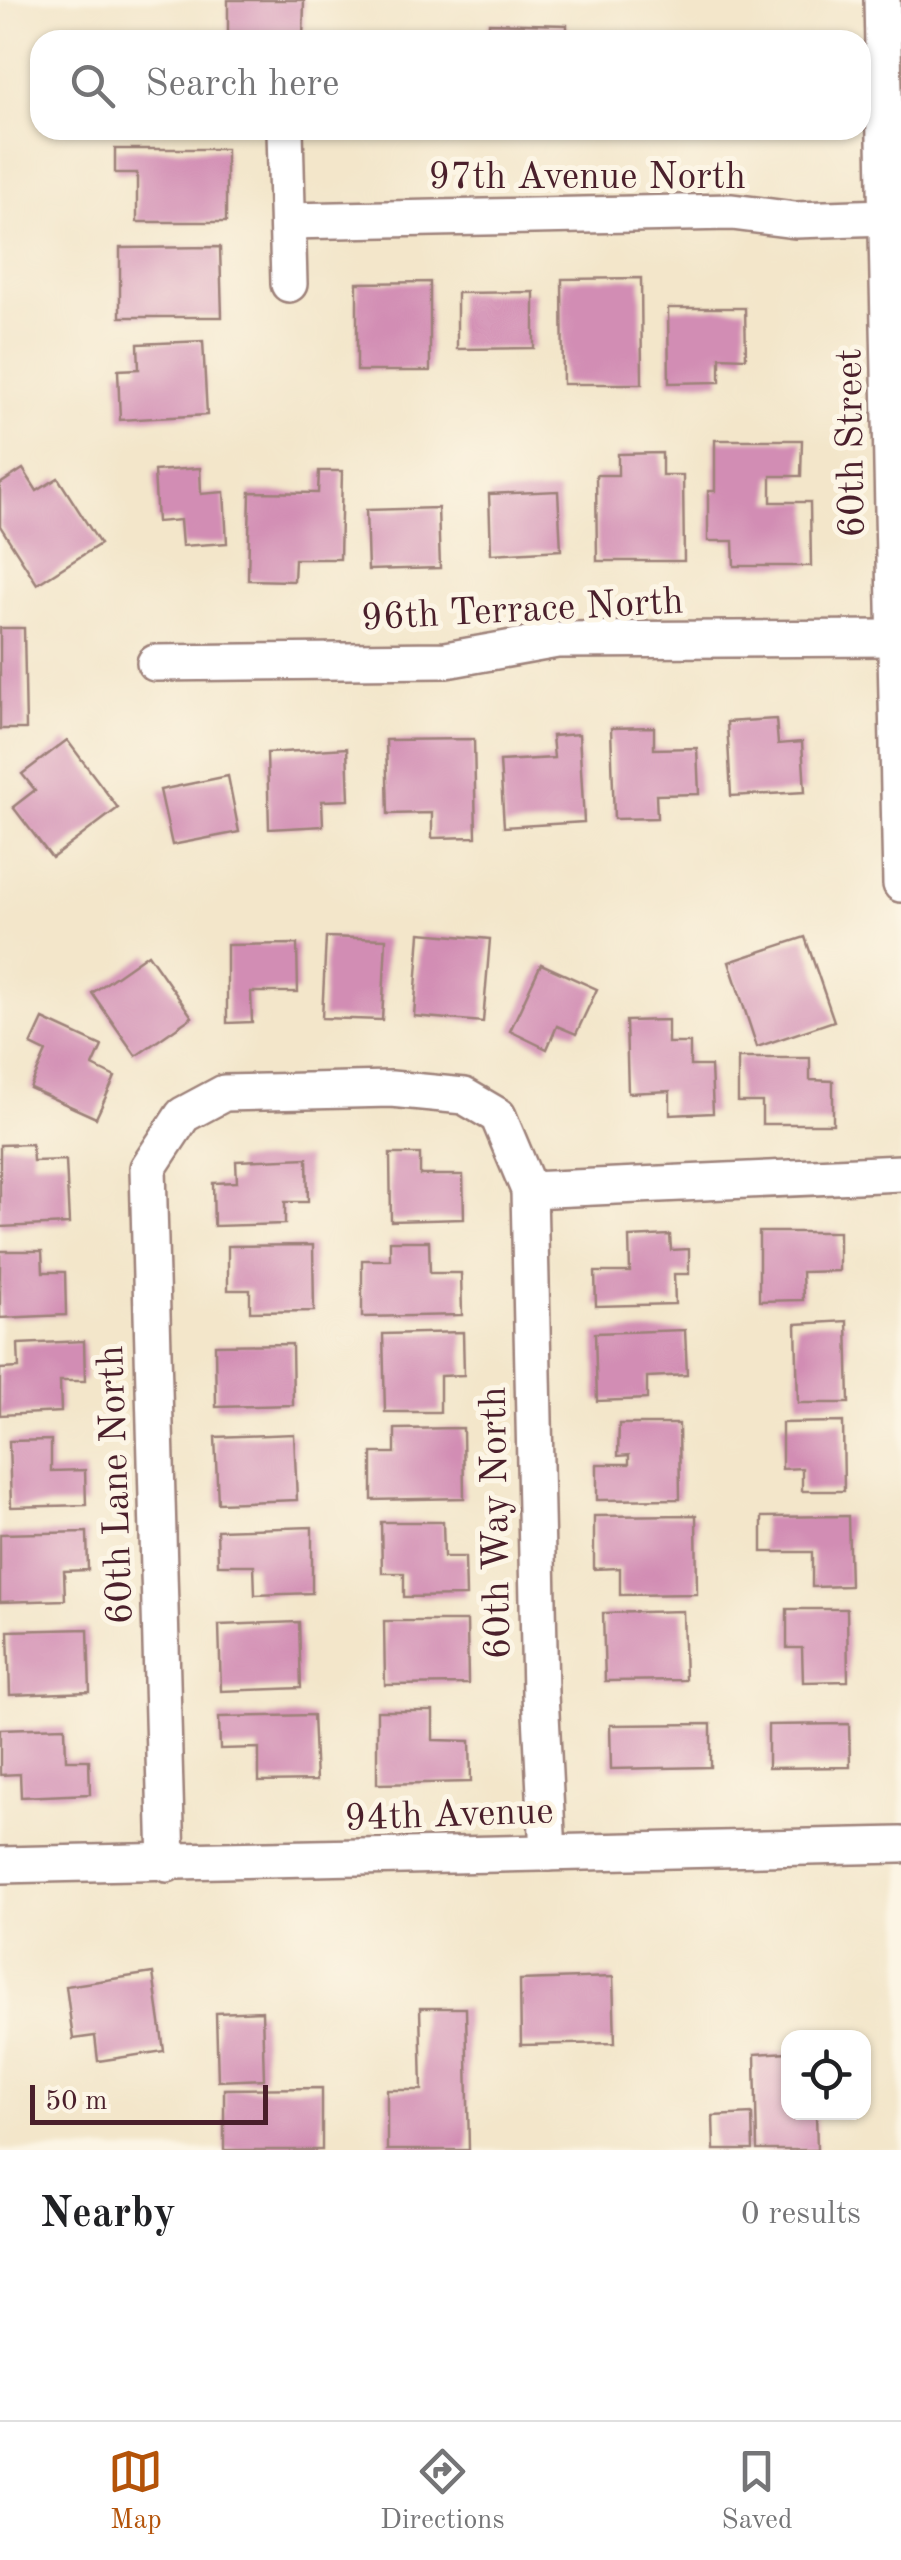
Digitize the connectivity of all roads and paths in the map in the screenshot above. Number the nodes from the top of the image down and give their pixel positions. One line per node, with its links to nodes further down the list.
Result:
1 (882, 0): 2 (street, 60th Street)
2 (892, 58): 4 (street, 60th Street)
3 (285, 140): 5 (street)
4 (887, 216): 5 (street, 97th Avenue North); 7 (street, 60th Street)
5 (288, 221): 6 (street)
6 (290, 284)
7 (895, 355): 8 (street, 60th Street)
8 (898, 661): 9 (street, 96th Terrace North); 10 (street, 60th Street)
9 (154, 663)
10 (901, 884)
11 (901, 1173): 12 (street)
12 (529, 1190): 14 (street, 60th Way North); 15 (street, 60th Lane North)
13 (901, 1845): 14 (street, 94th Avenue)
14 (548, 1853): 15 (street, 94th Avenue)
15 (168, 1864): 16 (street, 94th Avenue)
16 (0, 1865)

